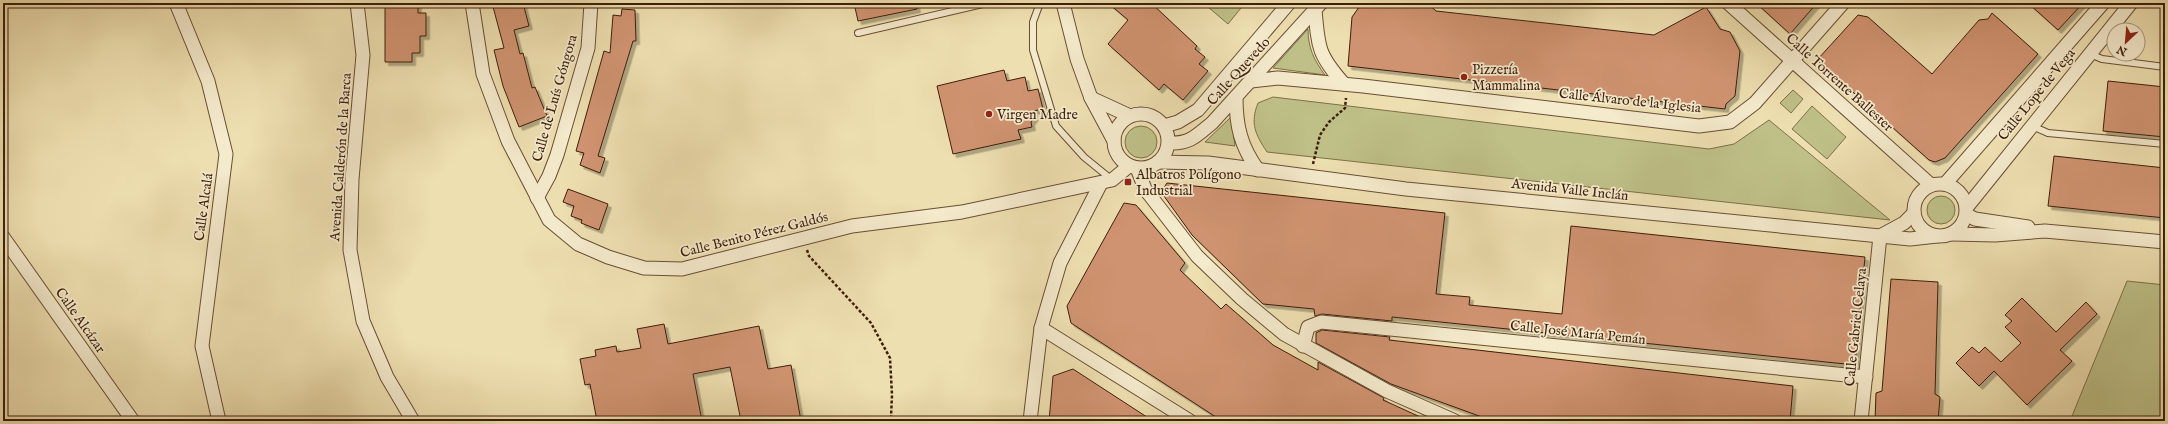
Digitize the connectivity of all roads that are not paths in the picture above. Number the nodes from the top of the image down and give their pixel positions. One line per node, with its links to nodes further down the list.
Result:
1 (176, 3): 48 (street, Calle Alcalá)
2 (357, 3): 49 (street, Avenida Calderón de la Barca)
3 (472, 3): 35 (street, Calle Benito Pérez Galdós)
4 (591, 3): 35 (street, Calle de Luís Góngora)
5 (987, 3): 14 (lane)
6 (1040, 3): 32 (lane)
7 (1063, 3): 20 (street)
8 (1289, 3): 23 (street, Calle Quevedo)
9 (1728, 3): 16 (street, Calle Torrente Ballester)
10 (1844, 3): 16 (street, Calle Álvaro de la Iglesia)
11 (2103, 3): 33 (street)
12 (2131, 3): 15 (street, Calle Lope de Vega)
13 (1318, 6): 18 (street, Calle Quevedo); 19 (street)
14 (858, 33)
15 (2090, 54): 17 (lane); 24 (street, Calle Lope de Vega)
16 (1792, 61): 19 (street, Calle Álvaro de la Iglesia); 34 (street, Calle Torrente Ballester)
17 (2165, 67)
18 (1251, 81): 19 (street, Calle Álvaro de la Iglesia); 21 (street, Calle Quevedo)
19 (1346, 84)
20 (1091, 98): 22 (street); 25 (street)
21 (1236, 98): 27 (street, Calle Quevedo); 31 (street)
22 (1130, 116): 23 (street); 25 (street)
23 (1164, 126): 27 (street)
24 (2031, 126): 26 (lane); 36 (street, Calle Lope de Vega)
25 (1114, 141): 30 (street)
26 (2165, 144)
27 (1169, 146): 28 (street); 29 (street, Avenida Valle Inclán)
28 (1158, 162): 29 (street, Avenida Valle Inclán); 30 (street)
29 (1208, 163): 31 (street, Avenida Valle Inclán)
30 (1133, 167): 32 (street, Calle Benito Pérez Galdós); 45 (street)
31 (1258, 170): 40 (street, Avenida Valle Inclán)
32 (1106, 181): 35 (street, Calle Benito Pérez Galdós); 44 (street)
33 (1945, 184): 34 (street); 36 (street)
34 (1931, 185): 37 (street)
35 (537, 198)
36 (1967, 211): 38 (street); 39 (street)
37 (1914, 213): 40 (street); 41 (street)
38 (2045, 231): 39 (street); 43 (street)
39 (1951, 234): 41 (street)
40 (1880, 236): 41 (street, Avenida Valle Inclán); 46 (street, Calle Gabriel Celaya)
41 (1937, 236)
42 (3, 237): 47 (street, Calle Alcázar)
43 (2165, 242)
44 (1041, 328): 50 (street); 51 (street)
45 (1303, 346): 46 (street, Calle José María Pemán); 52 (street)
46 (1866, 377): 53 (street, Calle Gabriel Celaya)
47 (133, 421)
48 (219, 421)
49 (413, 421)
50 (1030, 421)
51 (1190, 421)
52 (1455, 421)
53 (1861, 421)

